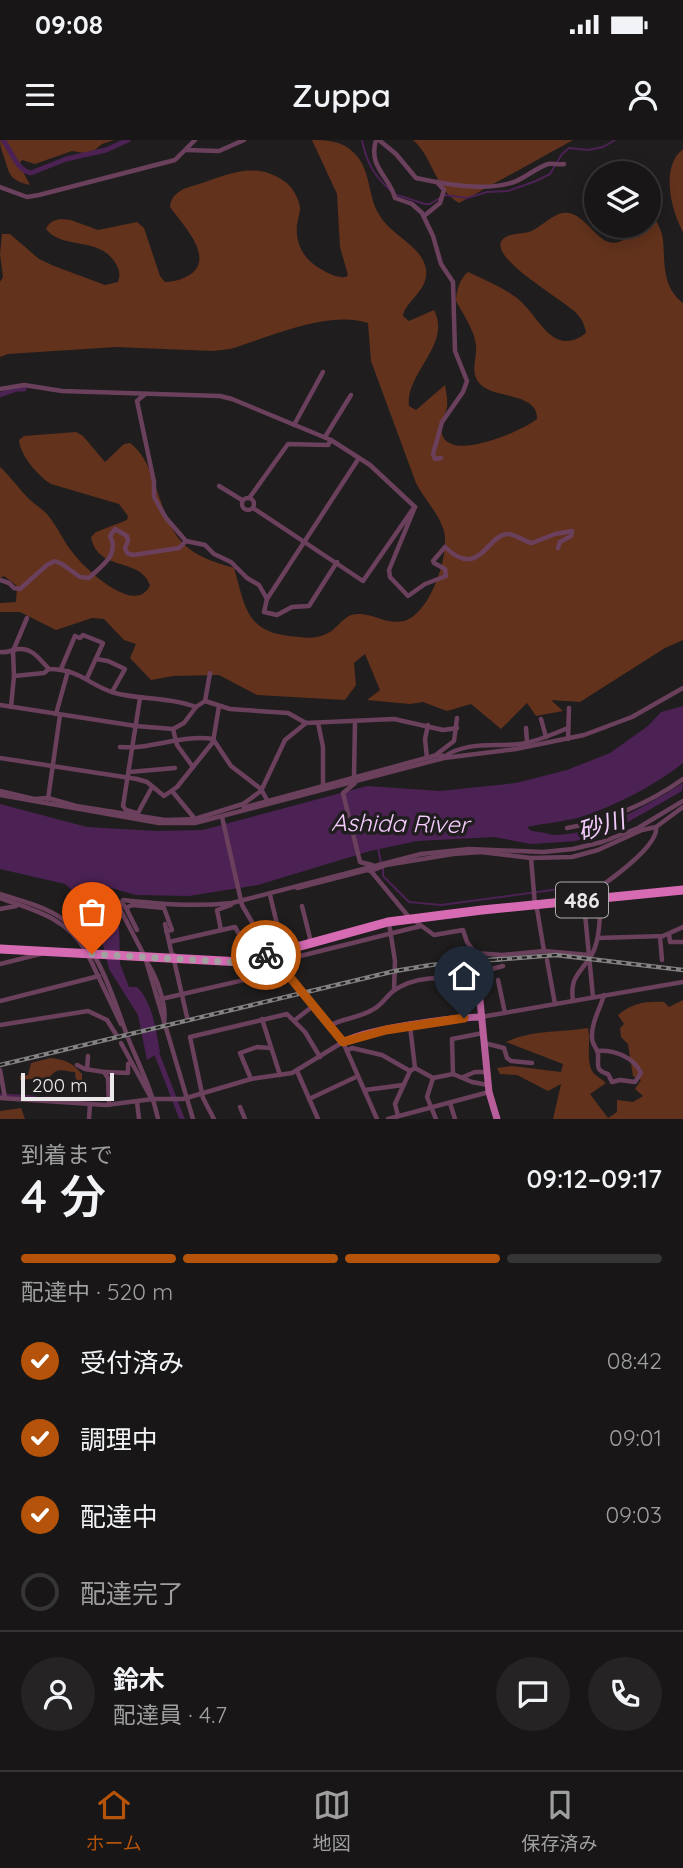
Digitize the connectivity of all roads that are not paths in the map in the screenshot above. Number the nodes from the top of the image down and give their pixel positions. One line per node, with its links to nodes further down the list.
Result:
1 (195, 140): 4 (street)
2 (244, 140): 4 (street)
3 (377, 140): 6 (street); 8 (street)
4 (186, 150): 7 (street)
5 (564, 164): 6 (street)
6 (437, 181): 8 (street)
7 (0, 187)
8 (424, 216): 18 (street)
9 (323, 372): 15 (street)
10 (0, 389): 11 (street)
11 (136, 394): 12 (street); 14 (street)
12 (145, 394): 14 (street); 15 (street)
13 (351, 395): 16 (street)
14 (137, 401): 24 (street)
15 (293, 425): 16 (street)
16 (328, 439): 17 (street); 20 (street)
17 (359, 458): 22 (street); 25 (street)
18 (441, 458)
19 (219, 486): 21 (street)
20 (250, 498): 21 (street); 23 (street)
21 (242, 500): 23 (street)
22 (415, 506): 26 (street); 27 (street)
23 (253, 508): 25 (street)
24 (186, 541): 28 (street); 29 (street)
25 (304, 541): 27 (street); 29 (street)
26 (558, 548)
27 (337, 562): 29 (street)
28 (0, 580)
29 (267, 599)
30 (27, 618): 31 (street)
31 (13, 651): 32 (street); 34 (street); 37 (street)
32 (0, 652)
33 (96, 659): 35 (street); 38 (street); 40 (street)
34 (49, 669): 35 (street); 37 (street)
35 (65, 670): 38 (street); 48 (street)
36 (210, 673): 42 (street)
37 (14, 676): 45 (street)
38 (87, 678): 40 (street)
39 (683, 688): 63 (street)
40 (112, 692): 41 (street)
41 (140, 698): 46 (street); 55 (street)
42 (205, 701): 44 (street); 46 (street)
43 (0, 705): 45 (street)
44 (219, 706): 52 (street); 62 (street)
45 (11, 707): 48 (street)
46 (196, 707): 59 (street)
47 (569, 708): 58 (street)
48 (58, 714): 55 (street); 71 (street)
49 (457, 718): 56 (street)
50 (541, 719): 60 (street)
51 (355, 722): 53 (street); 54 (street); 75 (street)
52 (306, 723): 53 (street); 79 (street)
53 (318, 723): 77 (street)
54 (428, 725): 56 (street); 70 (street)
55 (136, 726): 59 (street); 66 (street)
56 (457, 728): 67 (street)
57 (526, 728): 64 (street)
58 (568, 728): 60 (street); 63 (street)
59 (173, 729): 61 (street)
60 (546, 737): 64 (street)
61 (176, 739): 62 (street); 66 (street); 72 (street)
62 (213, 739): 72 (street); 79 (street)
63 (568, 739): 68 (street)
64 (527, 742): 68 (street)
65 (120, 747): 66 (street)
66 (132, 748): 74 (street)
67 (437, 755): 68 (street); 70 (street)
68 (444, 757): 75 (street)
69 (0, 758): 71 (street)
70 (427, 758): 75 (street)
71 (52, 766): 74 (street); 82 (street)
72 (193, 767): 80 (street)
73 (175, 768): 74 (street)
74 (128, 775): 78 (street); 88 (street)
75 (355, 779): 77 (street); 89 (street); 96 (street)
76 (683, 779): 93 (street)
77 (323, 786): 83 (street)
78 (152, 787): 80 (street); 88 (street)
79 (261, 789): 83 (street); 85 (street)
80 (172, 791): 91 (street)
81 (0, 793): 82 (street); 84 (street)
82 (48, 799): 84 (street); 87 (street); 90 (street)
83 (267, 801): 85 (street)
84 (37, 803): 87 (street)
85 (244, 806): 89 (street); 91 (street)
86 (682, 806): 92 (street); 94 (street); 96 (street)
87 (61, 807): 89 (street)
88 (138, 813): 90 (street)
89 (222, 817): 91 (street); 100 (street)
90 (150, 818): 91 (street)
91 (195, 819)
92 (656, 827): 94 (street); 102 (street)
93 (567, 828)
94 (642, 830): 95 (street)
95 (531, 858): 96 (street); 106 (street)
96 (372, 868): 98 (street); 100 (street); 110 (street)
97 (683, 892): 102 (highway, 486)
98 (271, 895): 100 (street); 126 (street)
99 (0, 896): 103 (street); 104 (street)
100 (239, 901): 101 (street); 116 (street); 131 (street)
101 (121, 902): 107 (street); 134 (street)
102 (582, 902): 106 (highway, 486); 130 (street)
103 (32, 904): 104 (street); 129 (street)
104 (21, 905): 108 (street); 129 (street)
105 (302, 906): 122 (street)
106 (536, 907): 110 (highway, 486); 128 (street)
107 (126, 908): 115 (street); 117 (street)
108 (0, 909)
109 (600, 915): 121 (street)
110 (413, 918): 111 (highway, 486); 113 (street)
111 (388, 922): 118 (street); 122 (highway, 486)
112 (165, 924): 117 (street)
113 (421, 926): 118 (street); 128 (street)
114 (683, 927): 119 (street)
115 (137, 930)
116 (221, 930): 124 (street); 133 (street)
117 (166, 931): 124 (street)
118 (391, 934): 131 (street); 146 (street)
119 (669, 934): 120 (street); 123 (street)
120 (660, 937): 121 (street); 136 (street)
121 (598, 938): 130 (street)
122 (311, 942): 126 (highway, 486)
123 (683, 942)
124 (169, 943): 137 (street)
125 (0, 949): 127 (highway, 486)
126 (283, 950): 131 (highway, 486)
127 (42, 951): 129 (highway, 486); 138 (street)
128 (544, 951): 130 (street)
129 (89, 954): 134 (highway, 486); 141 (street); 164 (street)
130 (589, 957): 149 (street); 152 (street)
131 (273, 958): 133 (highway, 486); 140 (main road)
132 (173, 959): 134 (highway, 486); 137 (highway, 486); 147 (street)
133 (255, 959): 137 (highway, 486); 142 (street)
134 (146, 960): 150 (street); 160 (street)
135 (547, 960): 153 (street)
136 (662, 960)
137 (204, 961)
138 (0, 964)
139 (503, 967): 143 (street)
140 (283, 971): 142 (street); 154 (main road)
141 (99, 975): 151 (street); 164 (street)
142 (261, 976): 147 (street)
143 (478, 980): 146 (street); 157 (main road)
144 (498, 980): 155 (street)
145 (683, 982): 148 (street)
146 (394, 990): 162 (street)
147 (181, 994): 150 (street); 156 (street)
148 (604, 995): 149 (street); 172 (street)
149 (593, 997): 152 (street)
150 (161, 999): 160 (street)
151 (0, 1001)
152 (573, 1001): 153 (street)
153 (555, 1004): 155 (street)
154 (314, 1005): 159 (street); 162 (main road)
155 (505, 1013): 157 (street)
156 (187, 1017)
157 (481, 1017): 163 (main road); 165 (main road)
158 (262, 1018): 159 (street); 170 (street); 193 (street)
159 (295, 1020): 174 (street)
160 (164, 1023): 195 (street)
161 (0, 1025): 166 (street)
162 (331, 1025): 167 (main road)
163 (410, 1026): 167 (main road); 180 (street)
164 (126, 1030): 197 (street)
165 (483, 1033): 169 (main road); 184 (street)
166 (117, 1036)
167 (343, 1042): 171 (street); 174 (street)
168 (121, 1043): 175 (street)
169 (484, 1043): 176 (street); 183 (main road)
170 (270, 1048): 185 (street); 189 (street)
171 (348, 1050): 180 (street); 186 (street)
172 (597, 1051): 172 (street)
173 (88, 1056): 178 (street)
174 (320, 1057): 181 (street)
175 (131, 1063): 182 (street); 197 (street)
176 (531, 1063)
177 (78, 1065): 178 (street)
178 (87, 1069): 182 (street)
179 (0, 1070): 194 (street)
180 (412, 1070): 188 (street); 190 (street)
181 (297, 1071): 185 (street); 196 (street)
182 (104, 1072): 201 (street)
183 (487, 1072): 187 (street); 191 (main road)
184 (453, 1074): 187 (street); 188 (street)
185 (281, 1075): 189 (street)
186 (358, 1076): 192 (street); 196 (street)
187 (462, 1077): 191 (street)
188 (433, 1078): 203 (street)
189 (251, 1079): 193 (street)
190 (403, 1085): 192 (street); 204 (street)
191 (489, 1089): 199 (street); 216 (main road)
192 (365, 1090): 212 (street)
193 (202, 1095): 195 (street); 209 (street)
194 (3, 1097): 200 (street)
195 (184, 1098): 197 (street); 208 (street)
196 (309, 1098): 211 (street)
197 (153, 1099): 198 (street); 205 (street)
198 (137, 1101): 201 (street); 207 (street)
199 (450, 1102): 203 (street); 215 (street)
200 (90, 1104): 201 (street); 206 (street)
201 (112, 1105)
202 (240, 1107): 210 (street)
203 (430, 1108): 204 (street); 214 (street)
204 (398, 1116): 213 (street)
205 (156, 1117)
206 (89, 1119)
207 (139, 1119)
208 (193, 1119)
209 (214, 1119)
210 (245, 1119)
211 (318, 1119)
212 (377, 1119)
213 (388, 1119)
214 (436, 1119)
215 (455, 1119)
216 (497, 1119)

